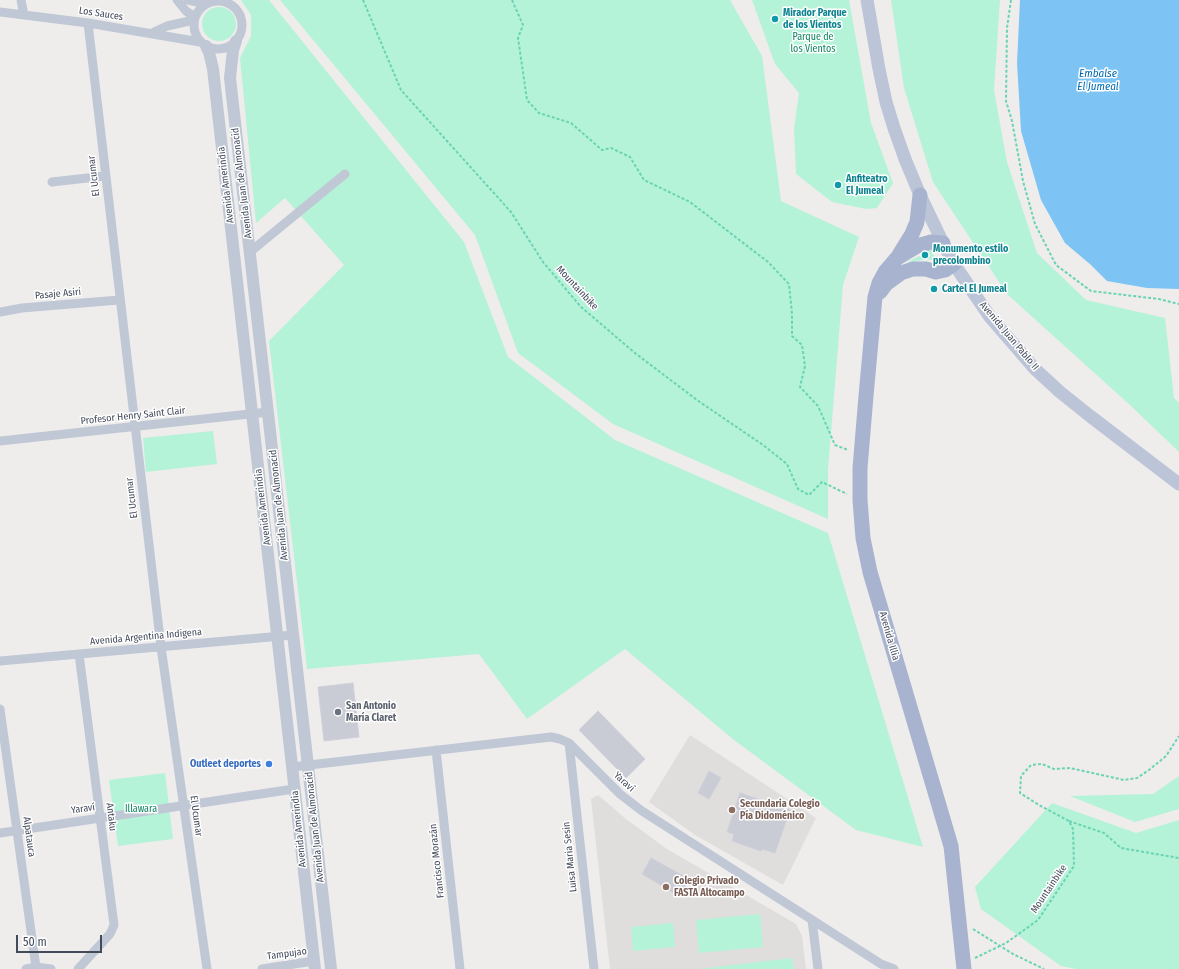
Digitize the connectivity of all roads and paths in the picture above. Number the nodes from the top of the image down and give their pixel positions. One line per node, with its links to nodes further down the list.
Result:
1 (21, 0): 10 (street)
2 (177, 0): 11 (street)
3 (188, 0): 8 (street)
4 (363, 0): 34 (path, Mountainbike)
5 (512, 0): 32 (path)
6 (867, 0): 19 (main road, Avenida Juan Pablo II)
7 (1011, 0): 26 (path)
8 (211, 2): 11 (street); 14 (street)
9 (0, 12): 10 (street, Los Sauces)
10 (24, 15): 12 (street, Los Sauces)
11 (194, 19): 13 (street); 15 (street)
12 (88, 23): 13 (street, Los Sauces); 17 (street, El Ucumar)
13 (152, 33): 15 (street, Los Sauces)
14 (236, 41): 15 (street); 21 (street, Avenida Juan de Almonacid)
15 (203, 44): 29 (street, Avenida Amerindia)
16 (345, 174): 21 (street)
17 (105, 176): 18 (street); 25 (street, El Ucumar)
18 (52, 182)
19 (920, 195): 20 (main road, Avenida Juan Pablo II); 22 (main road, Avenida Illia)
20 (942, 243): 22 (main road, Avenida Illia); 23 (main road, Avenida Juan Pablo II)
21 (250, 252): 28 (street, Avenida Juan de Almonacid)
22 (897, 258): 24 (main road, Avenida Illia)
23 (954, 264): 24 (main road); 33 (main road, Avenida Juan Pablo II)
24 (875, 297): 32 (main road, Avenida Illia)
25 (119, 300): 27 (street, Pasaje Asiri); 30 (street, El Ucumar)
26 (1179, 304)
27 (0, 312)
28 (268, 412): 29 (street, Profesor Henry Saint Clair); 35 (street, Avenida Juan de Almonacid)
29 (252, 415): 30 (street, Profesor Henry Saint Clair); 36 (street, Avenida Amerindia)
30 (134, 426): 31 (street, Profesor Henry Saint Clair); 37 (street, El Ucumar)
31 (0, 441)
32 (861, 455): 57 (main road, Avenida Illia)
33 (1179, 484)
34 (849, 494)
35 (293, 635): 36 (street, Avenida Argentina Indígena); 44 (street, Avenida Juan de Almonacid)
36 (278, 636): 37 (street, Avenida Argentina Indígena); 45 (street, Avenida Amerindia)
37 (161, 647): 38 (street, Avenida Argentina Indígena); 47 (street, El Ucumar)
38 (79, 654): 39 (street, Avenida Argentina Indígena); 48 (street, Antaku)
39 (0, 661)
40 (0, 709): 50 (street, Alpatauca)
41 (1179, 736): 49 (path)
42 (569, 743): 43 (street, Yaraví); 53 (street, Yaraví); 65 (street, Luisa Maria Sesin)
43 (436, 750): 44 (street, Yaraví); 64 (street, Francisco Morazán)
44 (308, 765): 45 (street, Yaraví); 63 (street, Avenida Juan de Almonacid)
45 (292, 767): 46 (street, Avenida Amerindia)
46 (294, 789): 47 (street, Yaraví); 56 (street, Avenida Amerindia)
47 (184, 805): 48 (street, Yaraví); 61 (street, El Ucumar)
48 (100, 818): 50 (street, Yaraví); 60 (street, Antaku)
49 (1069, 821): 52 (path); 55 (path, Mountainbike)
50 (17, 830): 51 (street, Yaraví); 58 (street, Alpatauca)
51 (0, 832)
52 (1179, 858)
53 (812, 920): 66 (street); 67 (street, Yaraví)
54 (971, 928): 55 (path)
55 (1000, 946): 57 (path, Mountainbike); 68 (path)
56 (314, 965): 62 (street, Tampujao)
57 (964, 966)
58 (31, 968): 59 (street)
59 (50, 969)
60 (78, 969)
61 (207, 969)
62 (262, 969)
63 (331, 969)
64 (460, 969)
65 (594, 969)
66 (818, 969)
67 (894, 969)
68 (1044, 969)

